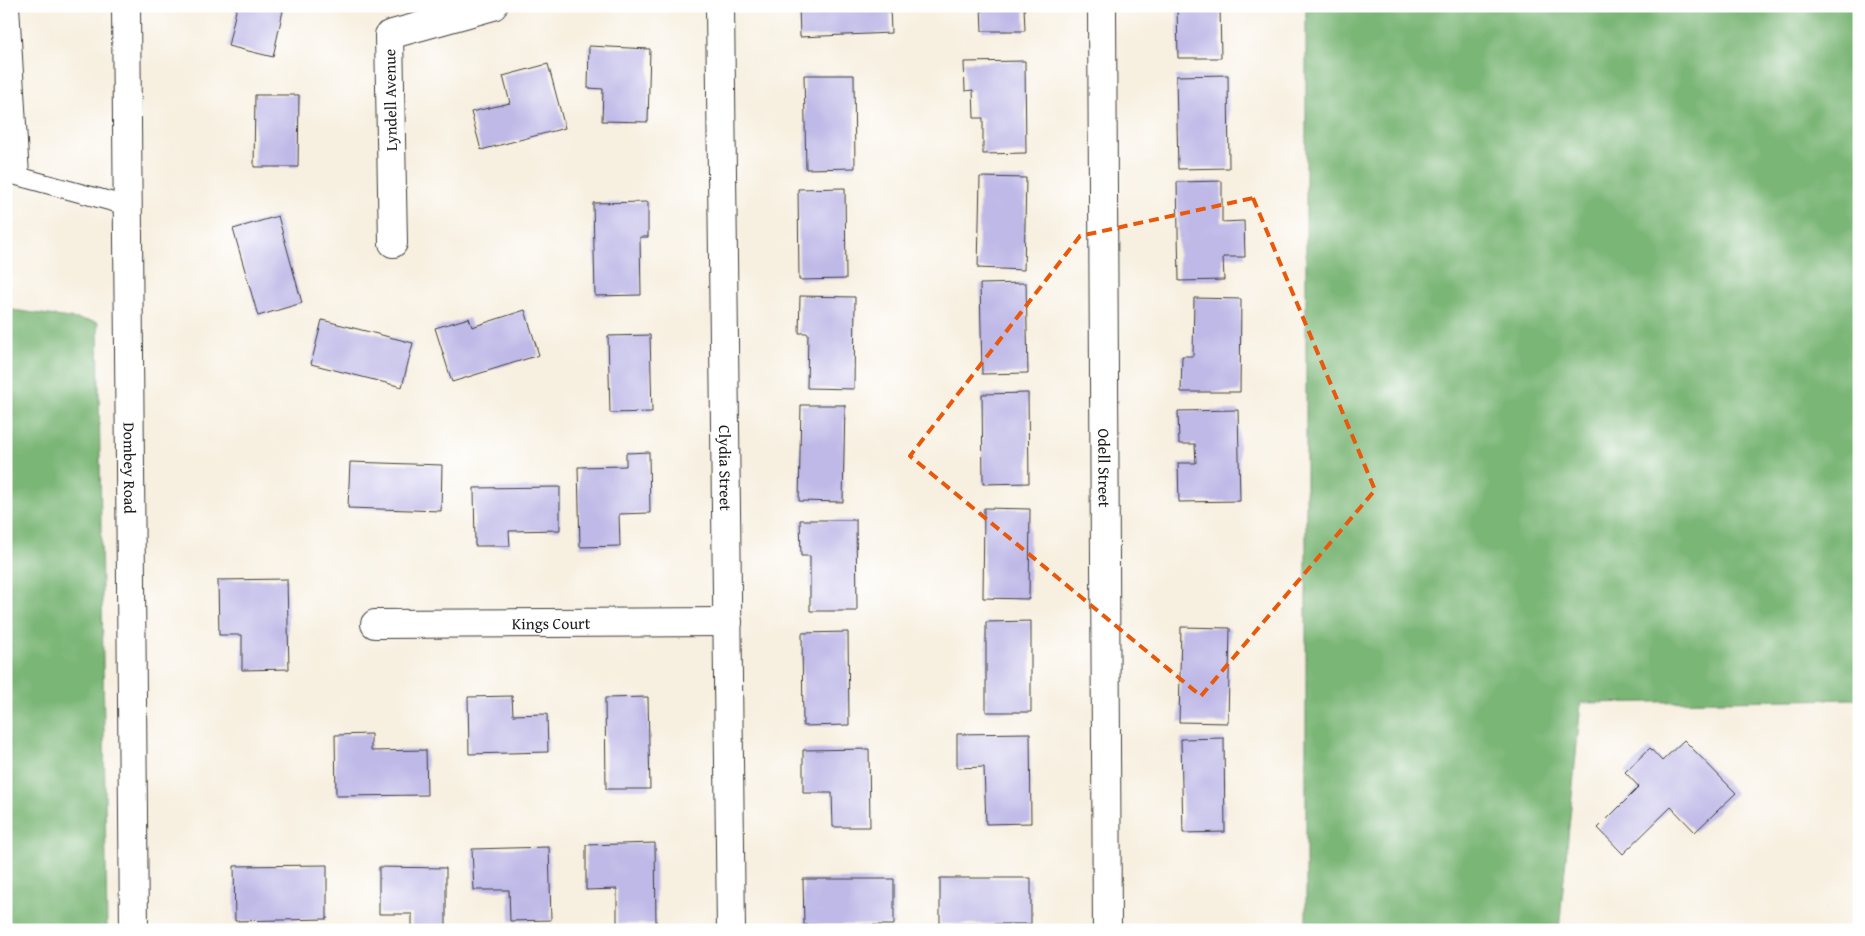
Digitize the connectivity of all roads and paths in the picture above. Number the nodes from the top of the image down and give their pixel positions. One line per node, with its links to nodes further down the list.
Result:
1 (10, 6): 6 (lane)
2 (126, 6): 7 (street, Dombey Road)
3 (493, 6): 8 (street, Lyndell Avenue)
4 (720, 6): 9 (street, Clydia Street)
5 (1102, 6): 13 (street, Odell Street)
6 (13, 174): 7 (lane)
7 (128, 206): 11 (street, Dombey Road)
8 (393, 243)
9 (728, 622): 10 (street, Kings Court); 12 (street, Clydia Street)
10 (375, 624)
11 (134, 930)
12 (731, 930)
13 (1107, 930)

